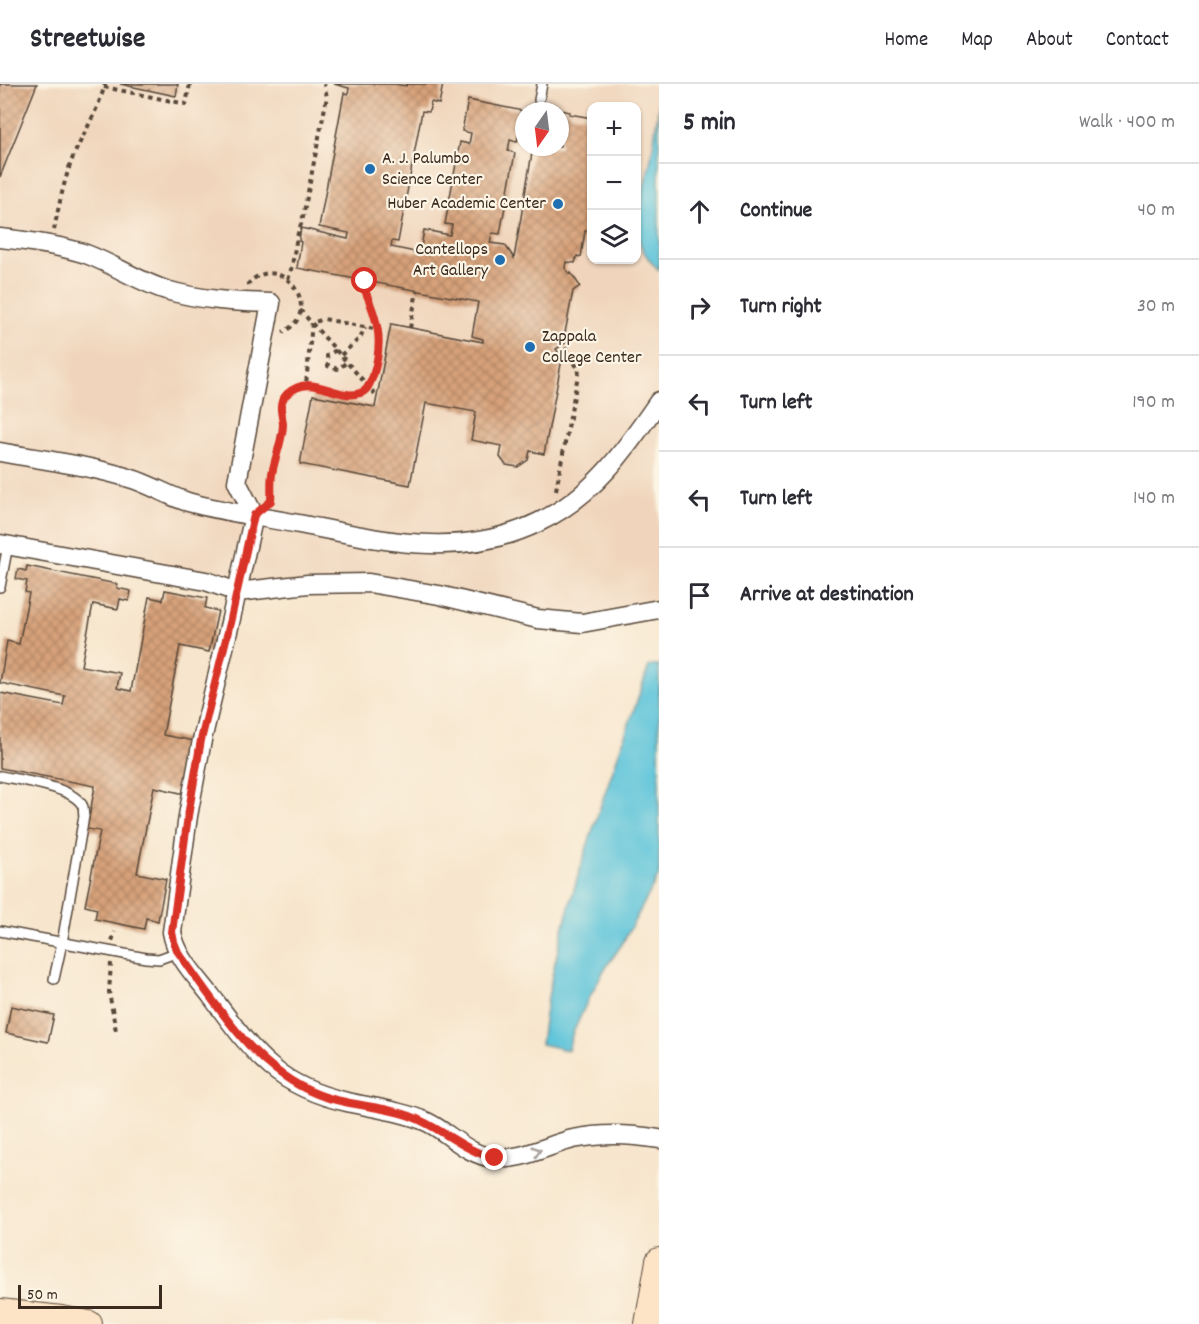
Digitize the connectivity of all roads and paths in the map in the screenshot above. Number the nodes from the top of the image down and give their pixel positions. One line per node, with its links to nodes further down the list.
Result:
1 (190, 84): 4 (path)
2 (324, 84): 8 (path)
3 (542, 84): 5 (lane)
4 (104, 86): 6 (path)
5 (538, 100)
6 (53, 235): 7 (street); 27 (street)
7 (0, 238)
8 (288, 280): 10 (path); 12 (path)
9 (365, 281): 16 (path)
10 (243, 288)
11 (417, 291): 15 (path)
12 (300, 309): 13 (path); 17 (path)
13 (312, 323): 14 (path); 19 (path); 22 (path)
14 (365, 327): 16 (path); 20 (path)
15 (410, 328)
16 (379, 330): 23 (path)
17 (279, 334)
18 (563, 345): 28 (path)
19 (336, 350): 20 (path); 21 (path)
20 (341, 356): 21 (path)
21 (347, 362): 23 (path)
22 (306, 384): 23 (path); 27 (path)
23 (369, 387): 24 (path)
24 (377, 396)
25 (659, 401): 28 (street)
26 (0, 452): 27 (street)
27 (254, 515): 28 (street); 31 (street)
28 (551, 516)
29 (4, 544): 30 (lane); 31 (street)
30 (0, 587)
31 (237, 592): 32 (street); 38 (street)
32 (659, 609)
33 (0, 776): 36 (lane)
34 (0, 931): 36 (lane)
35 (114, 932): 37 (path)
36 (62, 943): 37 (lane); 39 (lane)
37 (112, 952): 38 (lane); 40 (path)
38 (178, 952): 41 (street, one-way to 41)
39 (54, 980)
40 (116, 1030)
41 (659, 1140)
42 (659, 1261): 45 (street)
43 (11, 1318): 44 (street)
44 (89, 1324)
45 (648, 1324)

